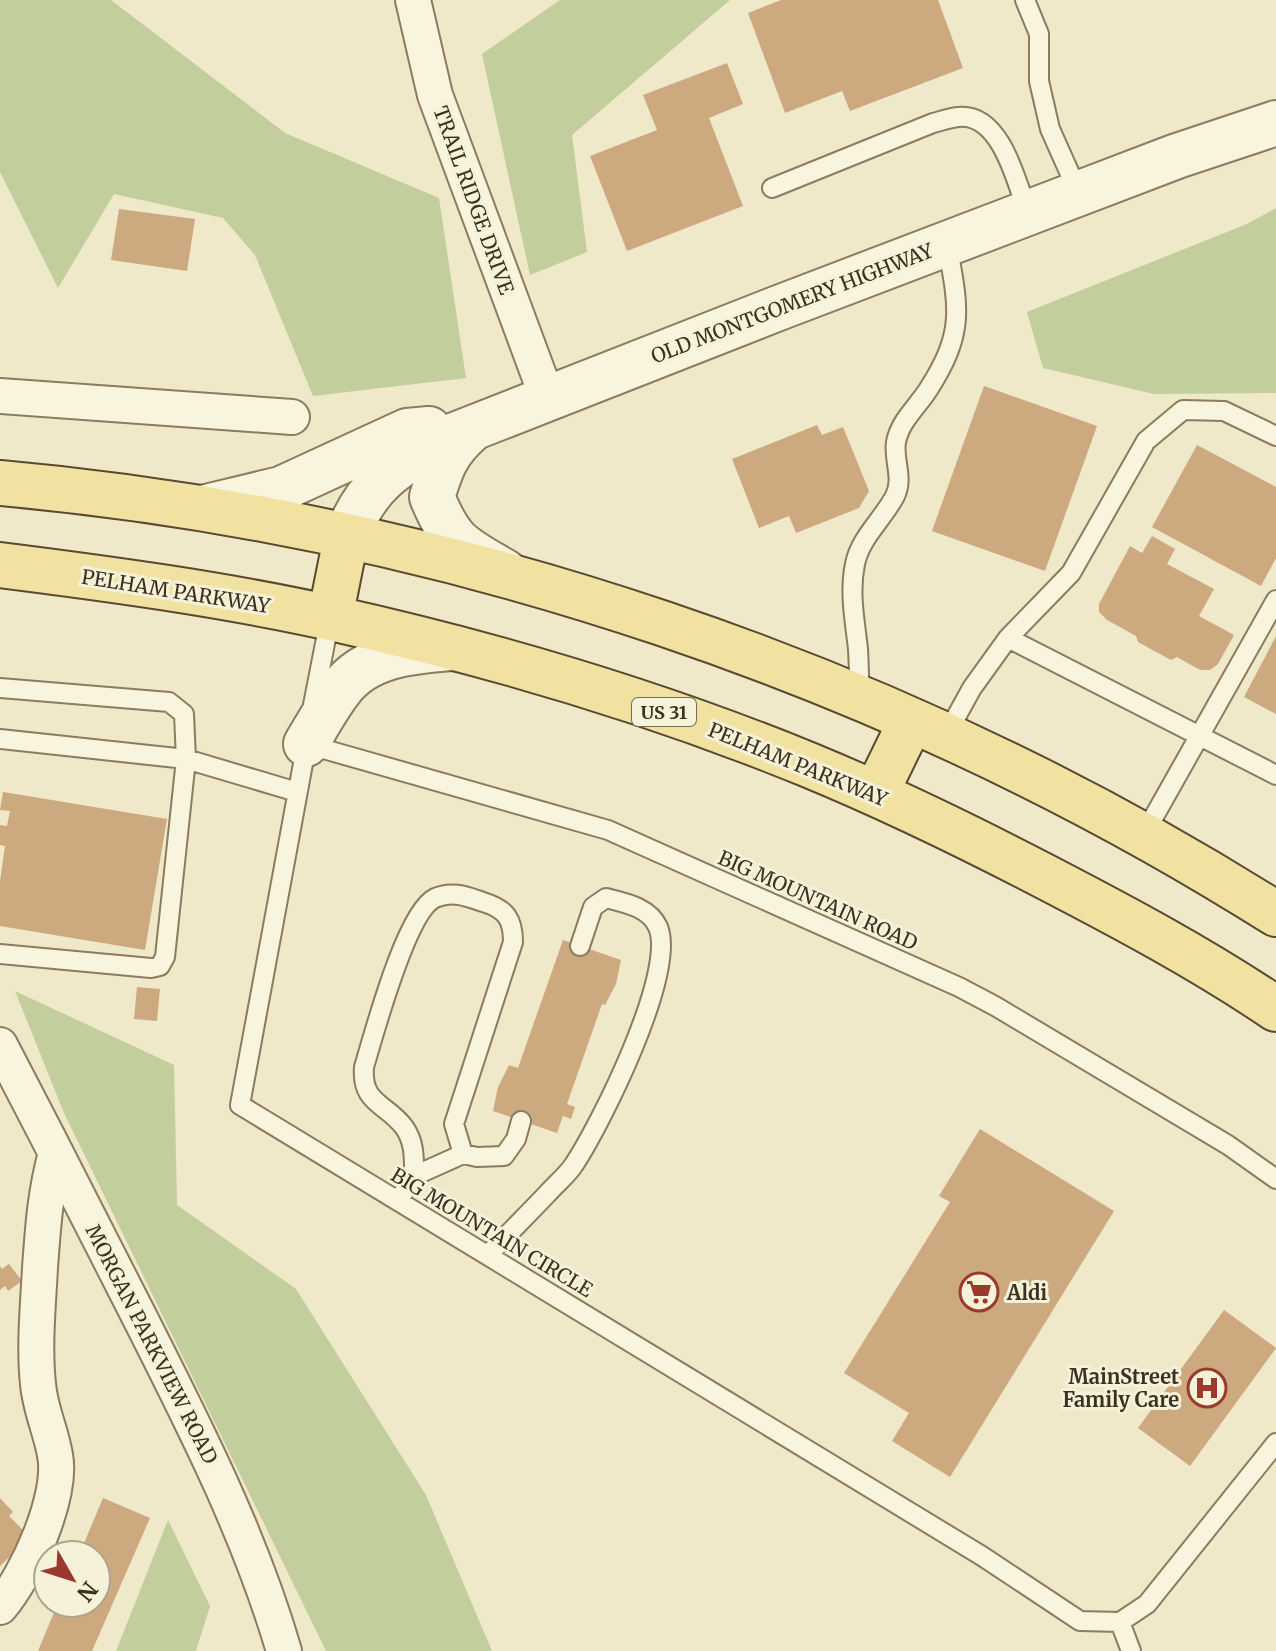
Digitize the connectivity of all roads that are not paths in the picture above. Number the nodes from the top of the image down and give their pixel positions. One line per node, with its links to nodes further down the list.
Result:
1 (413, 0): 9 (street, TRAIL RIDGE DRIVE)
2 (1025, 0): 5 (lane)
3 (1276, 123): 5 (street, OLD MONTGOMERY HIGHWAY)
4 (772, 188): 6 (lane)
5 (1079, 194): 6 (street, OLD MONTGOMERY HIGHWAY)
6 (1028, 214): 7 (street, OLD MONTGOMERY HIGHWAY)
7 (947, 244): 9 (street, OLD MONTGOMERY HIGHWAY); 23 (lane)
8 (0, 396): 10 (street)
9 (547, 397): 11 (street, OLD MONTGOMERY HIGHWAY)
10 (292, 417)
11 (476, 426): 14 (street); 15 (street, OLD MONTGOMERY HIGHWAY); 17 (street)
12 (1276, 436): 20 (lane)
13 (0, 483): 14 (main road)
14 (202, 508): 15 (main road)
15 (346, 538): 17 (main road); 19 (main road)
16 (0, 565): 19 (main road, PELHAM PARKWAY / US 31)
17 (517, 579): 23 (main road)
18 (1276, 600): 25 (lane)
19 (330, 618): 21 (main road, PELHAM PARKWAY / US 31); 27 (lane, BIG MOUNTAIN CIRCLE)
20 (1008, 638): 24 (lane); 25 (lane)
21 (456, 648): 27 (street); 31 (main road, PELHAM PARKWAY / US 31)
22 (0, 688): 28 (lane)
23 (860, 700): 24 (main road)
24 (928, 729): 31 (main road); 32 (main road)
25 (1199, 735): 29 (lane); 32 (lane)
26 (0, 739): 28 (lane)
27 (306, 744): 30 (lane, BIG MOUNTAIN CIRCLE); 42 (lane, BIG MOUNTAIN ROAD)
28 (186, 759): 30 (lane); 35 (lane)
29 (1276, 775)
30 (297, 792): 43 (lane, BIG MOUNTAIN CIRCLE)
31 (876, 793): 36 (main road, PELHAM PARKWAY / US 31)
32 (1143, 836): 33 (main road)
33 (1276, 914)
34 (580, 946): 44 (lane)
35 (0, 954)
36 (1273, 1001)
37 (0, 1045): 39 (street, MORGAN PARKVIEW ROAD)
38 (521, 1121): 40 (lane)
39 (56, 1153): 46 (street); 48 (street, MORGAN PARKVIEW ROAD)
40 (463, 1154): 41 (lane); 41 (lane)
41 (414, 1176): 43 (lane)
42 (1276, 1179)
43 (398, 1201): 44 (lane, BIG MOUNTAIN CIRCLE)
44 (488, 1255): 47 (lane, BIG MOUNTAIN CIRCLE)
45 (1276, 1443): 47 (lane)
46 (0, 1607)
47 (1120, 1622): 49 (lane)
48 (284, 1651)
49 (1131, 1651)

